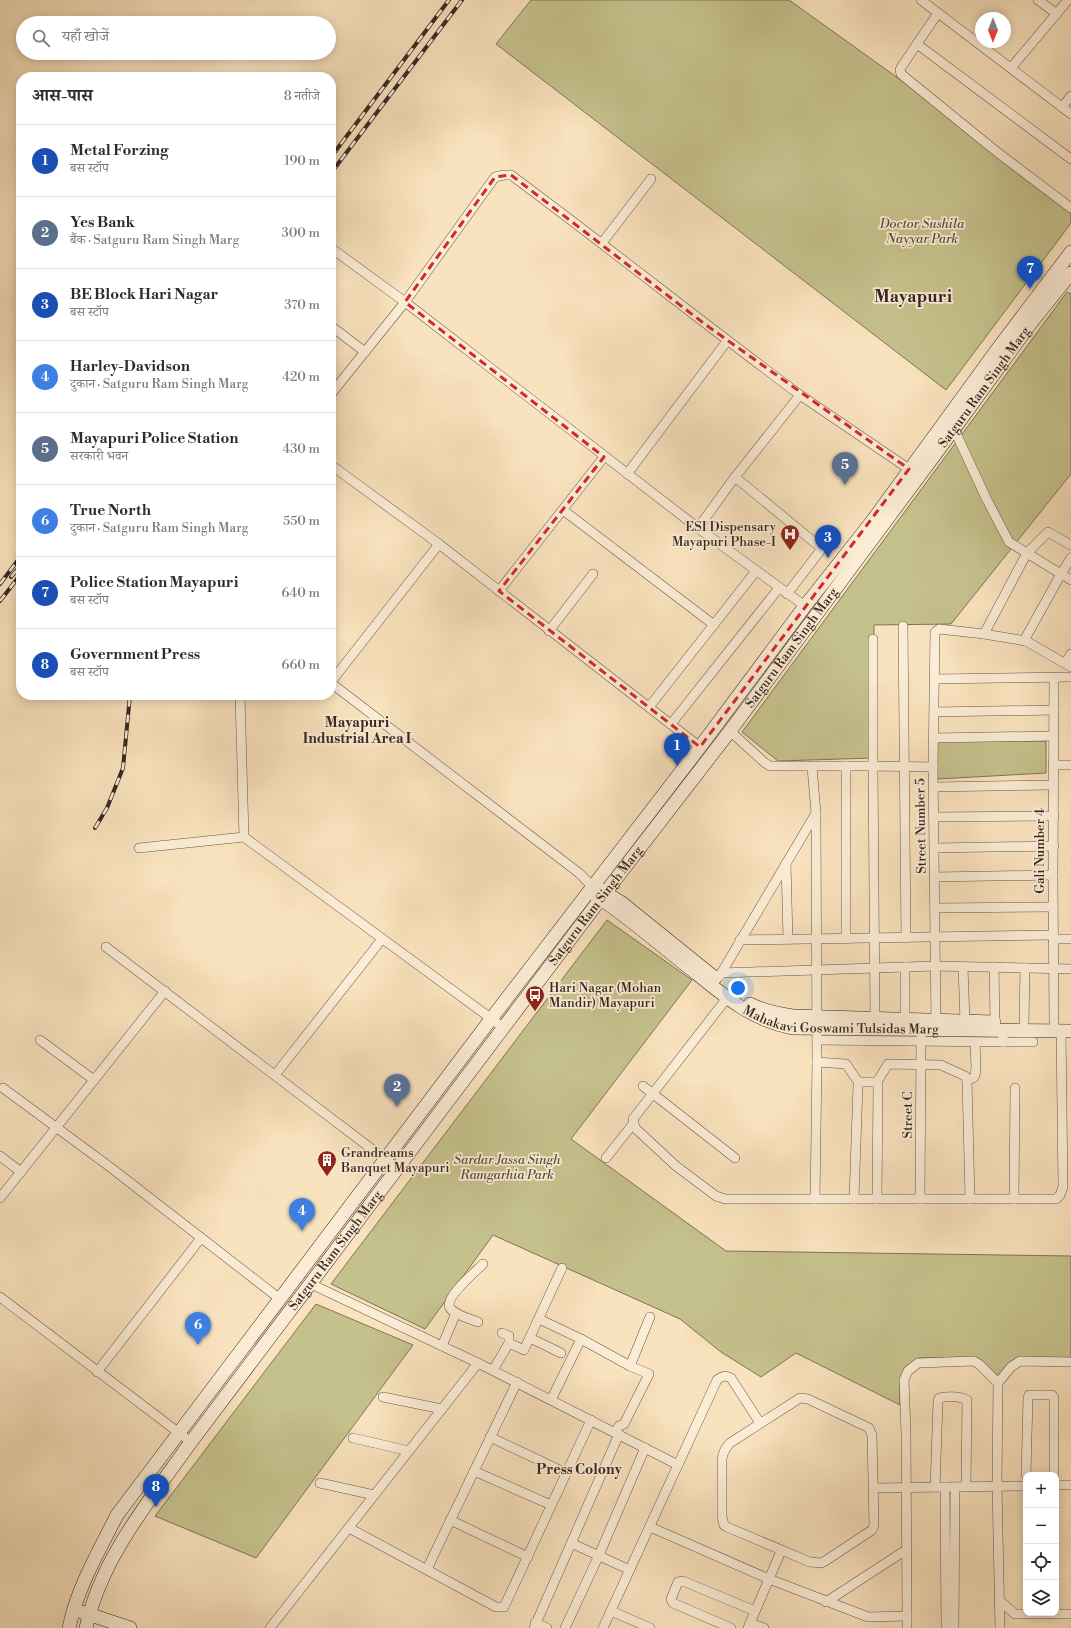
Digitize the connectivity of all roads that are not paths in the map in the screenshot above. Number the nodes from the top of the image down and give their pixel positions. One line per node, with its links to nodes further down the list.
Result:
1 (921, 0): 4 (street)
2 (1038, 0): 5 (street)
3 (1068, 0): 5 (street)
4 (938, 13): 6 (street); 7 (street)
5 (1057, 14): 7 (street)
6 (918, 44): 11 (street); 13 (street)
7 (1011, 68): 9 (street)
8 (1071, 96): 9 (street)
9 (1062, 107): 10 (street)
10 (1071, 114)
11 (1071, 159)
12 (651, 179): 14 (street)
13 (1071, 208)
14 (602, 243): 18 (street); 20 (street)
15 (336, 252): 18 (street)
16 (1071, 252): 27 (main road, Satguru Ram Singh Marg)
17 (1071, 273): 24 (main road, Satguru Ram Singh Marg)
18 (405, 302): 21 (street); 25 (street)
19 (336, 330): 21 (street)
20 (726, 341): 23 (street); 28 (street)
21 (365, 352): 22 (street)
22 (336, 387)
23 (800, 395): 27 (street); 29 (street)
24 (954, 429): 34 (street); 62 (main road, Satguru Ram Singh Marg)
25 (604, 457): 28 (street); 30 (street)
26 (336, 468): 32 (street)
27 (909, 469): 43 (main road, Satguru Ram Singh Marg)
28 (627, 474): 31 (street)
29 (735, 477): 31 (street); 42 (street)
30 (563, 510): 41 (street); 44 (street)
31 (698, 528): 36 (street)
32 (439, 544): 41 (street); 52 (street)
33 (1071, 545): 34 (street)
34 (1027, 553): 38 (street); 47 (street)
35 (1071, 558): 38 (street)
36 (756, 571): 40 (street); 44 (street)
37 (593, 574): 46 (street)
38 (1060, 574): 39 (street); 49 (street)
39 (1071, 580)
40 (779, 588): 42 (street); 61 (street)
41 (499, 591): 46 (street)
42 (787, 594): 43 (street)
43 (805, 606): 65 (main road, Satguru Ram Singh Marg)
44 (714, 625): 58 (street)
45 (903, 626): 71 (street)
46 (549, 630): 58 (street)
47 (984, 634): 49 (street); 55 (street, Street Number 5)
48 (873, 639): 69 (street)
49 (1026, 641): 51 (street)
50 (1071, 654): 51 (street)
51 (1068, 665)
52 (336, 676)
53 (1071, 677): 54 (street)
54 (1054, 678): 55 (street); 59 (street, Gali Number 4)
55 (935, 679): 60 (street, Street Number 5)
56 (336, 686): 85 (street)
57 (240, 700): 78 (street)
58 (649, 708): 61 (street)
59 (1054, 710): 60 (street); 63 (street, Gali Number 4)
60 (934, 712): 64 (street, Street Number 5)
61 (671, 724): 65 (street)
62 (730, 731): 70 (street); 85 (main road, Satguru Ram Singh Marg)
63 (1054, 736): 64 (street); 66 (street, Gali Number 4)
64 (934, 738): 72 (street, Street Number 5)
65 (700, 747): 85 (main road, Satguru Ram Singh Marg)
66 (1053, 765): 67 (street); 73 (street, Gali Number 4)
67 (1071, 765)
68 (846, 766): 69 (street); 70 (street); 95 (street)
69 (873, 766): 71 (street); 90 (street)
70 (812, 767): 75 (street)
71 (905, 767): 72 (street); 91 (street)
72 (933, 767): 74 (street, Street Number 5)
73 (1053, 785): 74 (street); 76 (street, Gali Number 4)
74 (934, 787): 77 (street, Street Number 5)
75 (816, 813): 82 (street); 94 (street)
76 (1054, 816): 77 (street); 79 (street, Gali Number 4)
77 (934, 817): 81 (street, Street Number 5)
78 (244, 837): 80 (street); 92 (street)
79 (1054, 846): 81 (street); 83 (street, Gali Number 4)
80 (139, 848)
81 (934, 848): 84 (street, Street Number 5)
82 (786, 863): 93 (street); 97 (street)
83 (1052, 876): 84 (street); 86 (street, Gali Number 4)
84 (935, 877): 87 (street, Street Number 5)
85 (596, 890): 108 (main road, Mahakavi Goswami Tulsidas Marg); 110 (main road, Mahakavi Goswami Tulsidas Marg); 111 (main road, Satguru Ram Singh Marg); 117 (main road, Satguru Ram Singh Marg)
86 (1053, 906): 87 (street); 89 (street, Gali Number 4)
87 (935, 908): 88 (street, Street Number 5)
88 (936, 937): 89 (street); 91 (street); 99 (street, Street Number 5)
89 (1053, 937): 96 (street); 105 (street, Gali Number 4)
90 (875, 938): 91 (street); 95 (street); 100 (street)
91 (906, 938)
92 (382, 939): 111 (street); 127 (street)
93 (788, 939): 94 (street); 97 (street)
94 (816, 939): 95 (street); 107 (street)
95 (846, 939)
96 (1071, 939)
97 (740, 940): 108 (street)
98 (106, 947): 109 (street)
99 (936, 966): 101 (street); 102 (street); 114 (street, Street Number 5)
100 (875, 967): 101 (street); 107 (street); 112 (street)
101 (905, 967): 113 (street)
102 (963, 967): 103 (street); 115 (street)
103 (994, 967): 104 (street); 121 (street)
104 (1025, 968): 105 (street); 116 (street)
105 (1053, 969): 106 (street); 118 (street, Gali Number 4)
106 (1071, 969)
107 (816, 970): 108 (street); 119 (street)
108 (720, 976): 119 (main road, Mahakavi Goswami Tulsidas Marg)
109 (165, 991): 127 (street); 128 (street)
110 (726, 998): 119 (main road, Mahakavi Goswami Tulsidas Marg); 135 (street)
111 (491, 1019): 117 (street); 141 (main road, Satguru Ram Singh Marg)
112 (875, 1019): 113 (main road, Mahakavi Goswami Tulsidas Marg); 119 (main road, Mahakavi Goswami Tulsidas Marg)
113 (905, 1020): 120 (main road, Mahakavi Goswami Tulsidas Marg)
114 (936, 1020): 115 (main road, Mahakavi Goswami Tulsidas Marg); 120 (main road, Mahakavi Goswami Tulsidas Marg)
115 (965, 1021): 121 (main road, Mahakavi Goswami Tulsidas Marg)
116 (1024, 1023): 118 (main road, Mahakavi Goswami Tulsidas Marg); 121 (main road, Mahakavi Goswami Tulsidas Marg)
117 (504, 1028): 142 (main road, Satguru Ram Singh Marg)
118 (1064, 1028): 121 (main road, Mahakavi Goswami Tulsidas Marg); 150 (street, Gali Number 4)
119 (817, 1029): 120 (main road, Mahakavi Goswami Tulsidas Marg); 125 (street)
120 (922, 1031): 121 (main road, Mahakavi Goswami Tulsidas Marg); 123 (street); 126 (street, Street C)
121 (1000, 1032): 123 (street); 124 (street)
122 (40, 1040): 128 (street)
123 (975, 1042): 129 (street)
124 (1033, 1042)
125 (817, 1062): 131 (street); 145 (street)
126 (921, 1064): 129 (street); 130 (street); 148 (street, Street C)
127 (275, 1075): 141 (street)
128 (94, 1080): 137 (street)
129 (967, 1080): 149 (street)
130 (877, 1082): 131 (street); 147 (street)
131 (859, 1083): 146 (street)
132 (644, 1086): 135 (street)
133 (3, 1088): 137 (street)
134 (1015, 1088): 150 (street)
135 (653, 1092): 136 (street); 140 (street)
136 (633, 1124): 139 (street); 145 (street, Gali Number 4)
137 (56, 1127): 143 (street); 151 (street)
138 (0, 1156): 143 (street)
139 (606, 1158)
140 (735, 1158)
141 (386, 1159): 142 (street); 156 (main road, Satguru Ram Singh Marg)
142 (398, 1169): 154 (main road, Satguru Ram Singh Marg)
143 (21, 1172): 144 (street)
144 (0, 1198)
145 (815, 1198): 146 (street, Gali Number 4)
146 (854, 1199): 147 (street, Gali Number 4)
147 (877, 1199): 148 (street, Gali Number 4)
148 (920, 1199): 149 (street, Gali Number 4)
149 (970, 1199): 150 (street, Gali Number 4)
150 (1014, 1199)
151 (201, 1238): 156 (street); 171 (street)
152 (483, 1264): 157 (street)
153 (562, 1268): 159 (street)
154 (311, 1284): 165 (street); 183 (main road, Satguru Ram Singh Marg)
155 (0, 1297): 171 (street)
156 (280, 1299): 179 (main road, Satguru Ram Singh Marg)
157 (456, 1312): 160 (street); 165 (street)
158 (650, 1317): 169 (street)
159 (539, 1319): 162 (street); 163 (street)
160 (478, 1322)
161 (502, 1333): 164 (street)
162 (530, 1338): 164 (street); 166 (street)
163 (581, 1339): 169 (street); 175 (street)
164 (509, 1343): 170 (street)
165 (442, 1346): 167 (street)
166 (561, 1353)
167 (478, 1363): 170 (street); 176 (street)
168 (1068, 1364): 173 (street)
169 (630, 1366): 180 (street)
170 (494, 1370): 172 (street)
171 (97, 1372): 179 (street)
172 (517, 1382): 175 (street); 181 (street)
173 (998, 1383): 194 (street); 200 (street)
174 (383, 1397): 176 (street)
175 (552, 1400): 177 (street)
176 (442, 1409): 185 (street)
177 (591, 1420): 180 (street); 190 (street)
178 (760, 1424): 186 (street); 199 (street); 208 (street)
179 (178, 1433): 183 (street); 216 (main road, Satguru Ram Singh Marg)
180 (617, 1433): 184 (street); 206 (street)
181 (490, 1437): 187 (street); 190 (street)
182 (353, 1438): 185 (street)
183 (191, 1442): 219 (main road, Satguru Ram Singh Marg)
184 (645, 1448): 186 (street); 209 (street)
185 (409, 1451): 201 (street)
186 (678, 1465): 204 (street)
187 (474, 1471): 202 (street); 203 (street)
188 (1026, 1472): 189 (street)
189 (1054, 1472)
190 (566, 1474): 202 (street)
191 (320, 1483): 201 (street)
192 (1059, 1485): 193 (street)
193 (1071, 1485)
194 (997, 1486): 195 (street); 198 (street); 214 (street)
195 (1023, 1486)
196 (940, 1487): 197 (street); 198 (street); 200 (street); 235 (street)
197 (955, 1487): 198 (street); 236 (street)
198 (966, 1487)
199 (873, 1488): 200 (street); 208 (street)
200 (906, 1488): 207 (street)
201 (374, 1495): 205 (street)
202 (551, 1505): 210 (street)
203 (450, 1520): 210 (street); 211 (street)
204 (650, 1527): 212 (street); 213 (street)
205 (349, 1528): 211 (street); 227 (street)
206 (571, 1543): 209 (street); 223 (street)
207 (906, 1550): 215 (street); 221 (street)
208 (781, 1551): 213 (street)
209 (599, 1555): 212 (street); 229 (street)
210 (528, 1557): 211 (street)
211 (427, 1569)
212 (630, 1570): 217 (street)
213 (769, 1579): 215 (street); 218 (street)
214 (999, 1600): 220 (street); 237 (street)
215 (826, 1602): 221 (street)
216 (72, 1610): 219 (main road); 224 (main road, Satguru Ram Singh Marg)
217 (611, 1611): 230 (street); 231 (street)
218 (755, 1611): 222 (street); 232 (street)
219 (89, 1614): 225 (main road, Satguru Ram Singh Marg); 226 (main road)
220 (1071, 1614)
221 (907, 1616): 234 (street)
222 (749, 1625): 233 (street)
223 (535, 1626): 228 (street)
224 (69, 1628)
225 (86, 1628)
226 (130, 1628)
227 (270, 1628)
228 (547, 1628)
229 (565, 1628)
230 (603, 1628)
231 (650, 1628)
232 (731, 1628)
233 (764, 1628)
234 (907, 1628)
235 (946, 1628)
236 (954, 1628)
237 (1000, 1628)

